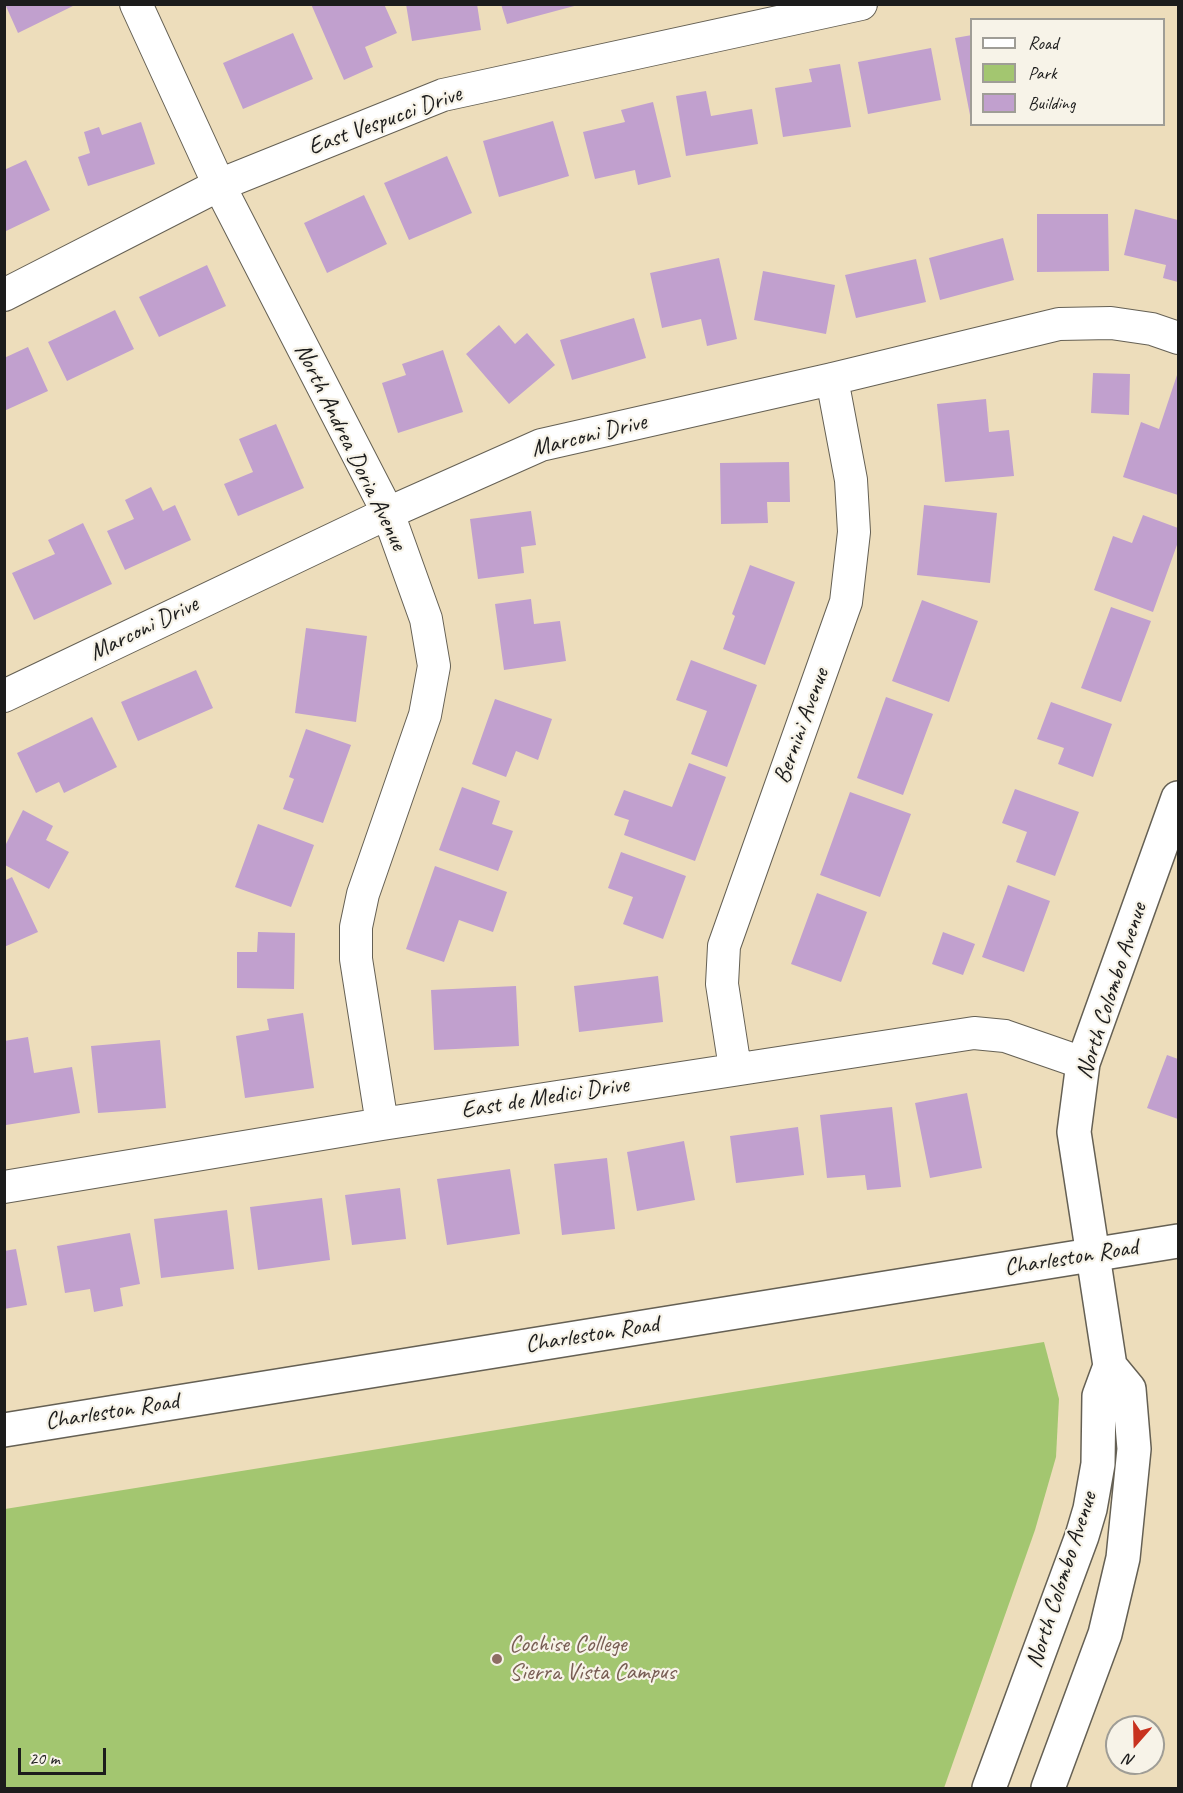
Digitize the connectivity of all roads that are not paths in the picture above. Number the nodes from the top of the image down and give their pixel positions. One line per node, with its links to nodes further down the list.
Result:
1 (136, 4): 3 (street, North Andrea Doria Avenue)
2 (861, 4): 3 (street, East Vespucci Drive)
3 (219, 185): 4 (street, East Vespucci Drive); 7 (street, North Andrea Doria Avenue)
4 (4, 295)
5 (1179, 338): 6 (street, Marconi Drive)
6 (832, 379): 7 (street, Marconi Drive); 11 (street, Bernini Avenue)
7 (388, 513): 8 (street, Marconi Drive); 12 (street, North Andrea Doria Avenue)
8 (4, 696)
9 (1179, 798): 10 (street, North Colombo Avenue)
10 (1083, 1063): 11 (street, East de Medici Drive); 15 (street, North Colombo Avenue)
11 (735, 1068): 12 (street, East de Medici Drive)
12 (381, 1124): 13 (street, East de Medici Drive)
13 (4, 1187)
14 (1179, 1241): 15 (street, Charleston Road)
15 (1094, 1255): 16 (street, North Colombo Avenue); 17 (street, Charleston Road)
16 (1110, 1366): 18 (street, North Colombo Avenue); 19 (street, North Colombo Avenue)
17 (4, 1430)
18 (989, 1788)
19 (1048, 1788)

